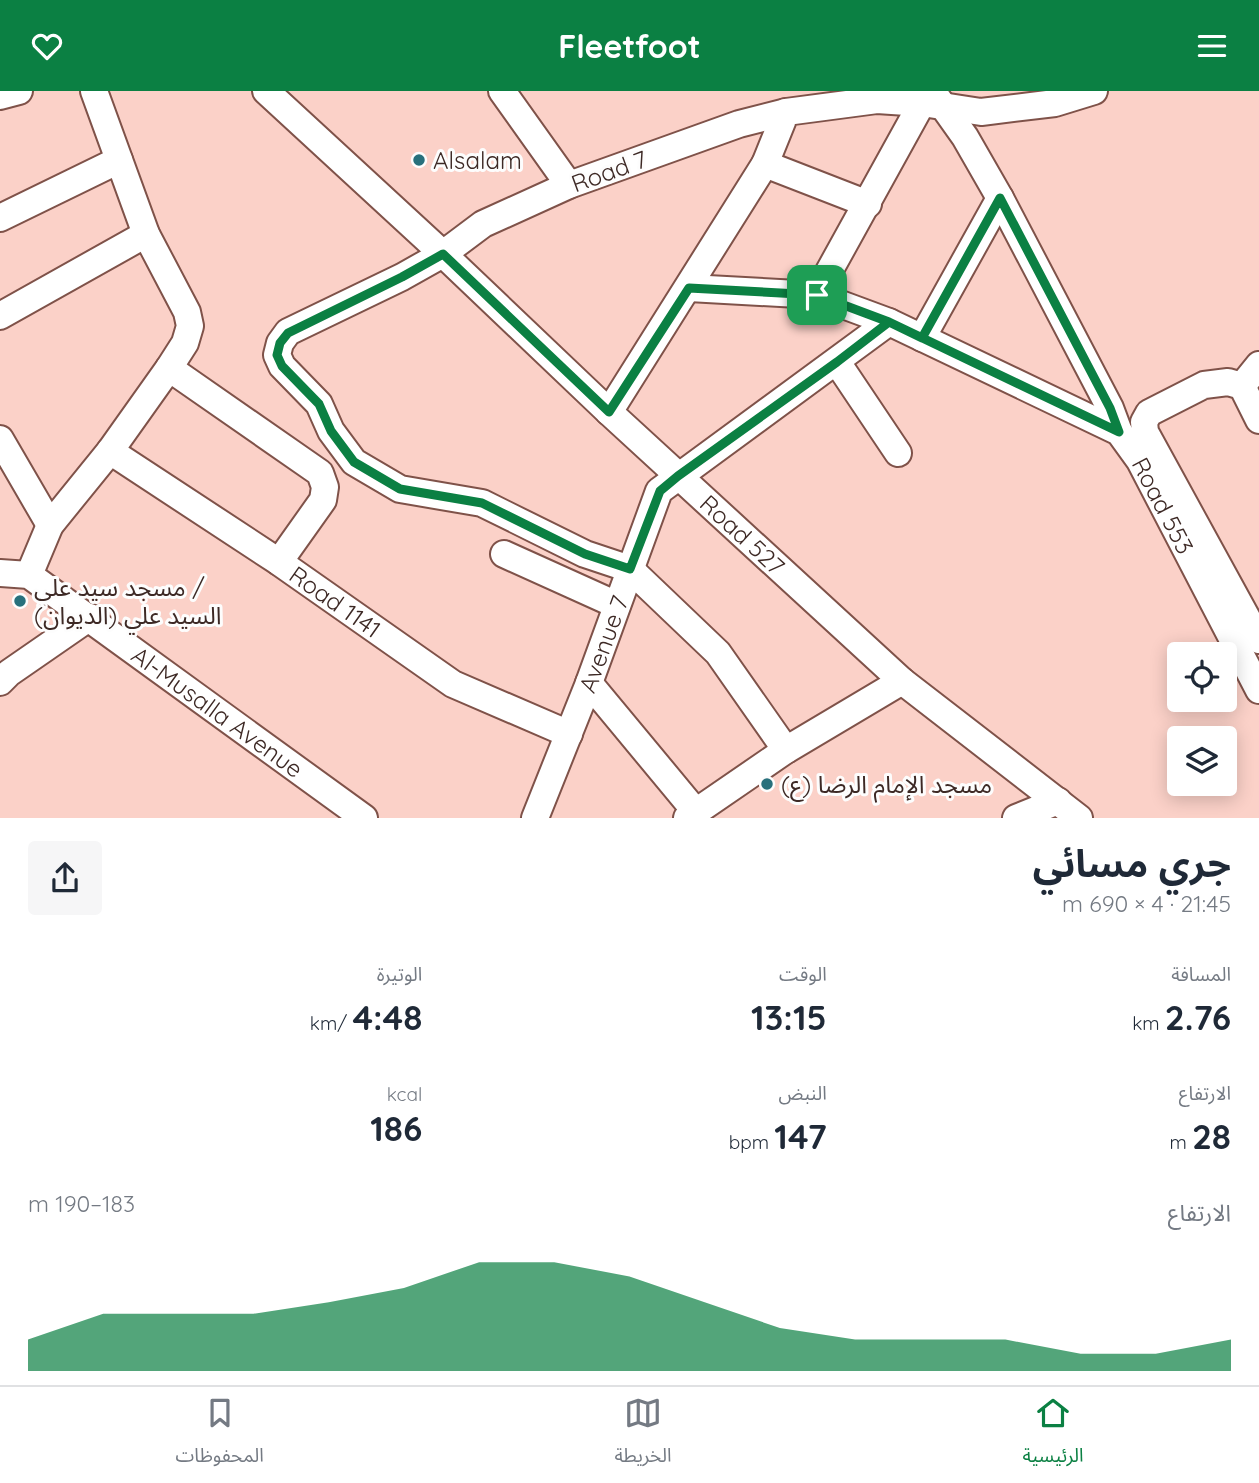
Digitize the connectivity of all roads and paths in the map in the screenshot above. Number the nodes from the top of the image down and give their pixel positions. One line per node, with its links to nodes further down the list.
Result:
1 (19, 91): 6 (street)
2 (94, 91): 10 (street)
3 (266, 91): 17 (street, Road 527)
4 (502, 91): 12 (street)
5 (1094, 91): 7 (street, Road 7)
6 (0, 96)
7 (1053, 97): 8 (street, Road 7)
8 (933, 100): 9 (street, Road 7); 13 (street); 14 (street)
9 (786, 112): 11 (street); 12 (street, Road 7)
10 (119, 160): 15 (street); 16 (street)
11 (765, 164): 14 (street); 18 (street)
12 (569, 185): 17 (street, Road 7)
13 (1000, 198): 22 (street); 29 (street)
14 (868, 204): 19 (street)
15 (0, 218)
16 (146, 234): 20 (street); 25 (street)
17 (443, 254): 27 (street, Road 527); 37 (street, Road 7)
18 (689, 288): 19 (street, Road 553); 27 (street)
19 (817, 295): 21 (street, Road 553)
20 (0, 316)
21 (889, 322): 22 (street, Road 553); 23 (street, Avenue 7)
22 (922, 338): 29 (street, Road 553)
23 (837, 362): 32 (street); 33 (street, Avenue 7)
24 (1259, 365): 26 (street)
25 (169, 368): 31 (street); 36 (street)
26 (1242, 386): 28 (street); 42 (street)
27 (609, 412): 33 (street, Road 527)
28 (1259, 420)
29 (1119, 432): 46 (street, Road 553)
30 (0, 439): 34 (street)
31 (110, 451): 34 (street); 36 (street, Road 1141)
32 (898, 453)
33 (678, 476): 37 (street, Avenue 7); 43 (street, Road 527)
34 (50, 525): 39 (street)
35 (504, 554): 40 (street)
36 (279, 562): 47 (street, Road 1141)
37 (630, 569): 40 (street, Avenue 7); 48 (street)
38 (0, 573): 39 (street)
39 (29, 575): 41 (street, Al-Musalla Avenue)
40 (617, 605): 45 (street, Avenue 7)
41 (90, 617): 44 (street); 51 (street, Al-Musalla Avenue)
42 (1259, 640)
43 (902, 681): 48 (street); 49 (street, Road 527)
44 (0, 682)
45 (589, 683): 47 (street, Avenue 7); 50 (street)
46 (1259, 690)
47 (569, 734): 52 (street, Avenue 7)
48 (786, 750): 50 (street)
49 (1058, 800): 53 (street); 54 (street, Road 527)
50 (693, 816)
51 (363, 818)
52 (535, 818)
53 (1016, 818)
54 (1079, 818)

